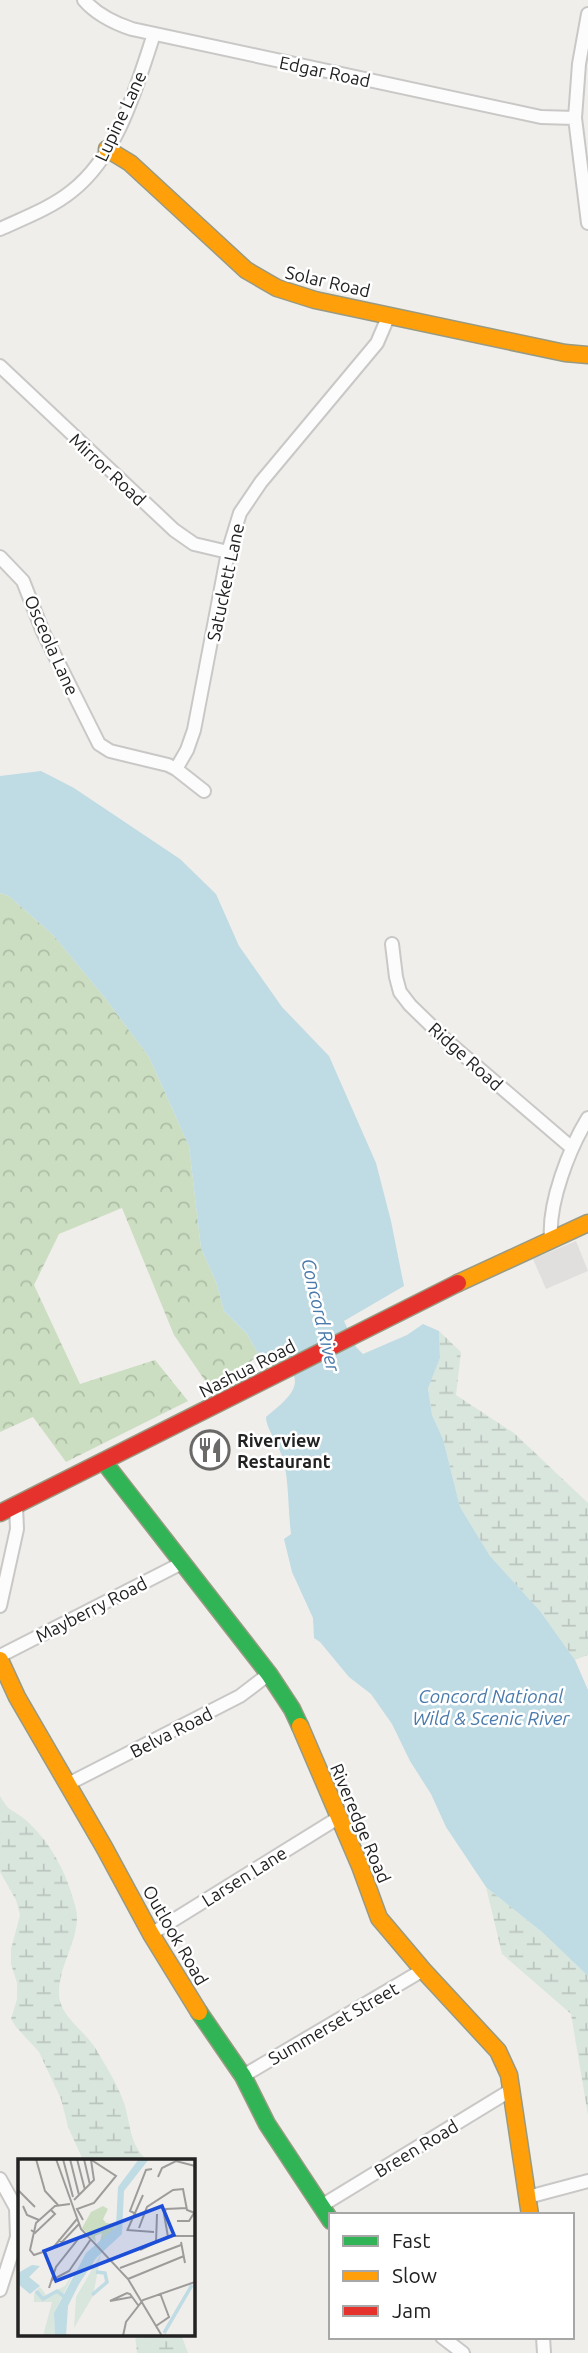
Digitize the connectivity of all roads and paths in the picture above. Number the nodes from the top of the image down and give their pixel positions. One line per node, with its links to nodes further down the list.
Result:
1 (84, 0): 3 (street, Edgar Road)
2 (588, 14): 4 (street)
3 (154, 34): 4 (street, Edgar Road); 5 (street, Lupine Lane)
4 (575, 118): 6 (street)
5 (107, 149): 7 (street, Lupine Lane); 8 (street, Solar Road)
6 (588, 223)
7 (0, 229)
8 (389, 315): 9 (street, Solar Road); 11 (street, Satuckett Lane)
9 (588, 355)
10 (0, 366): 11 (street, Mirror Road)
11 (228, 552): 13 (street, Satuckett Lane)
12 (0, 557): 13 (street, Osceola Lane)
13 (176, 769): 14 (street)
14 (204, 792)
15 (392, 944): 17 (street, Ridge Road)
16 (588, 1118): 17 (street)
17 (572, 1148): 19 (street)
18 (588, 1223): 19 (street, Nashua Road)
19 (551, 1239): 20 (street, Nashua Road)
20 (104, 1462): 21 (street, Nashua Road); 23 (street, Riveredge Road)
21 (16, 1506): 22 (street, Nashua Road); 24 (street)
22 (0, 1513)
23 (182, 1563): 25 (street, Mayberry Road); 26 (street, Riveredge Road)
24 (0, 1606)
25 (0, 1658): 27 (street, Outlook Road)
26 (269, 1674): 27 (street, Belva Road); 28 (street, Riveredge Road)
27 (68, 1784): 29 (street, Outlook Road)
28 (338, 1818): 29 (street, Larsen Lane); 30 (street, Riveredge Road)
29 (151, 1934): 31 (street, Outlook Road)
30 (423, 1970): 31 (street, Summerset Street); 32 (street, Riveredge Road)
31 (243, 2076): 36 (street, Outlook Road)
32 (511, 2090): 35 (street, Riveredge Road); 36 (street, Breen Road)
33 (0, 2179): 39 (street)
34 (588, 2181): 35 (street)
35 (528, 2197): 37 (street, Riveredge Road)
36 (321, 2206): 38 (street, Outlook Road)
37 (530, 2213)
38 (329, 2218)
39 (0, 2290)
40 (445, 2339): 41 (street)
41 (463, 2353)

